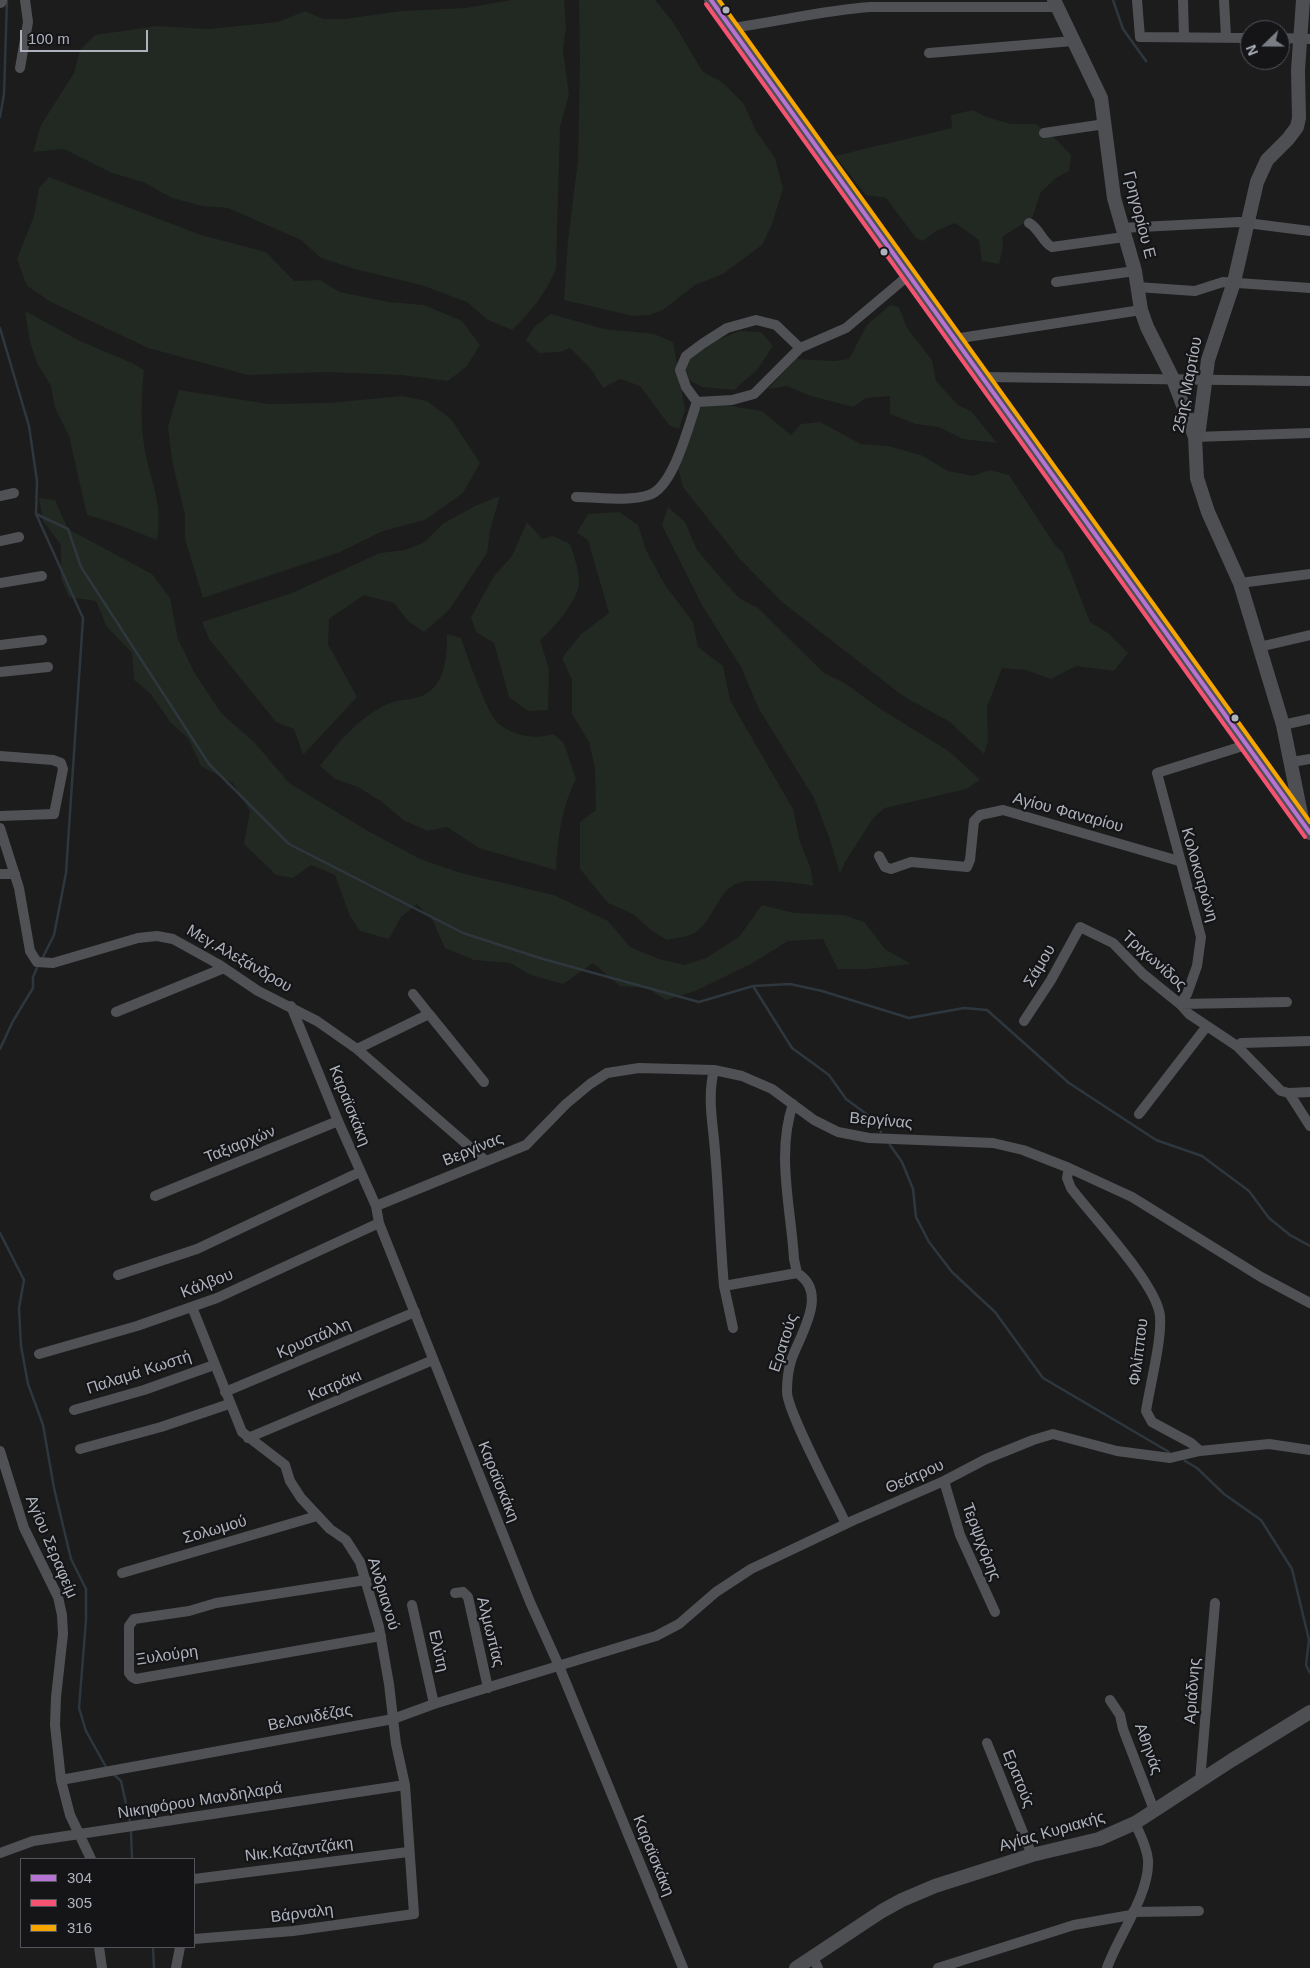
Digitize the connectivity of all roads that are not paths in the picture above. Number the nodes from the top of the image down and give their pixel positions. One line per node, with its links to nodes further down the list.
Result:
1 (25, 0): 16 (street)
2 (711, 0): 8 (street)
3 (1137, 0): 9 (street)
4 (1183, 0): 9 (street)
5 (1224, 0): 10 (street)
6 (1303, 0): 13 (street, 25ης Μαρτίου)
7 (1055, 4): 8 (street); 14 (street, Γρηγορίου Ε)
8 (731, 28): 24 (street)
9 (1184, 36): 10 (street)
10 (1226, 37): 11 (street)
11 (1240, 38)
12 (1290, 38): 13 (street)
13 (1305, 39): 20 (street, 25ης Μαρτίου)
14 (1073, 41): 15 (street); 17 (street, Γρηγορίου Ε)
15 (929, 53)
16 (20, 68)
17 (1105, 124): 18 (street); 22 (street, Γρηγορίου Ε)
18 (1044, 134)
19 (1029, 223): 22 (street)
20 (1247, 223): 21 (street); 22 (street); 26 (street, 25ης Μαρτίου)
21 (1310, 231)
22 (1123, 233): 23 (street, Γρηγορίου Ε)
23 (1135, 271): 25 (street); 27 (street, Γρηγορίου Ε)
24 (908, 275): 30 (street); 31 (street)
25 (1056, 282)
26 (1234, 282): 27 (street); 28 (street); 34 (street, 25ης Μαρτίου)
27 (1137, 288): 29 (street, Γρηγορίου Ε)
28 (1310, 288)
29 (1141, 310): 30 (street); 33 (street, Γρηγορίου Ε)
30 (954, 339): 32 (street)
31 (800, 348): 36 (street); 36 (street)
32 (982, 377): 33 (street); 56 (street)
33 (1173, 379): 34 (street); 38 (street, Γρηγορίου Ε)
34 (1204, 380): 35 (street); 38 (street, 25ης Μαρτίου)
35 (1310, 380)
36 (697, 402): 41 (street)
37 (1310, 433): 38 (street)
38 (1195, 437): 47 (street, 25ης Μαρτίου)
39 (14, 493): 40 (street)
40 (0, 496)
41 (576, 497)
42 (19, 537): 43 (street)
43 (0, 541)
44 (1310, 574): 47 (street)
45 (42, 576): 46 (street)
46 (0, 583)
47 (1240, 583): 51 (street, 25ης Μαρτίου)
48 (1310, 635): 51 (street)
49 (42, 640): 50 (street)
50 (0, 645)
51 (1258, 647): 55 (street, 25ης Μαρτίου)
52 (48, 667): 53 (street)
53 (0, 672)
54 (1310, 719): 55 (street)
55 (1283, 725): 59 (street, 25ης Μαρτίου)
56 (1246, 745): 61 (street); 66 (street, Κολοκοτρώνη)
57 (0, 756): 62 (street)
58 (1310, 759): 59 (street)
59 (1292, 762): 60 (street, 25ης Μαρτίου)
60 (1295, 780): 61 (street); 64 (street, 25ης Μαρτίου)
61 (1283, 796): 64 (street)
62 (0, 816)
63 (0, 828): 68 (street, Μεγ.Αλεξάνδρου)
64 (1306, 828)
65 (879, 856): 66 (street, Αγίου Φαναρίου)
66 (1179, 860): 73 (street, Κολοκοτρώνη)
67 (0, 874): 68 (street)
68 (15, 874): 70 (street, Μεγ.Αλεξάνδρου)
69 (1080, 927): 73 (street, Τριχωνίδος); 77 (street, Σάμου)
70 (224, 968): 74 (street, Μεγ.Αλεξάνδρου); 75 (street)
71 (413, 994): 76 (street)
72 (1287, 1002): 73 (street)
73 (1180, 1004): 78 (street)
74 (291, 1006): 81 (street, Μεγ.Αλεξάνδρου); 88 (street, Καραϊσκάκη)
75 (116, 1012)
76 (430, 1014): 81 (street); 83 (street)
77 (1024, 1021)
78 (1207, 1026): 80 (street); 87 (street)
79 (1310, 1041): 80 (street)
80 (1237, 1046): 85 (street)
81 (357, 1049): 90 (street, Μεγ.Αλεξάνδρου)
82 (714, 1070): 86 (street, Βεργίνας); 90 (street, Βεργίνας); 98 (street)
83 (484, 1082)
84 (1310, 1092): 85 (street)
85 (1289, 1093): 89 (street)
86 (792, 1104): 91 (street, Βεργίνας); 96 (street, Ερατούς)
87 (1139, 1114)
88 (338, 1121): 92 (street, Καραϊσκάκη); 93 (street, Ταξιαρχών)
89 (1310, 1126)
90 (486, 1160): 94 (street, Βεργίνας)
91 (1069, 1168): 99 (street, Βεργίνας); 113 (street, Φιλίππου)
92 (360, 1172): 94 (street, Καραϊσκάκη); 97 (street)
93 (155, 1196)
94 (376, 1206): 95 (street, Καραϊσκάκη)
95 (379, 1223): 100 (street, Κάλβου); 101 (street, Καραϊσκάκη)
96 (797, 1273): 98 (street); 116 (street, Ερατούς)
97 (118, 1275)
98 (724, 1286): 102 (street)
99 (1310, 1304)
100 (192, 1307): 103 (street, Κάλβου); 105 (street, Ανδριανού)
101 (415, 1312): 104 (street, Καραϊσκάκη); 106 (street, Κρυστάλλη)
102 (733, 1328)
103 (39, 1354)
104 (434, 1360): 109 (street, Κατράκι); 124 (street, Καραϊσκάκη)
105 (214, 1365): 106 (street, Ανδριανού); 108 (street, Παλαμά Κωστή)
106 (225, 1392): 107 (street, Ανδριανού)
107 (229, 1404): 109 (street, Ανδριανού); 110 (street)
108 (74, 1410)
109 (248, 1438): 115 (street, Ανδριανού)
110 (80, 1450)
111 (1310, 1450): 113 (street, Θεάτρου)
112 (0, 1451): 131 (street, Αγίου Σεραφείμ)
113 (1200, 1451): 114 (street, Θεάτρου)
114 (944, 1481): 116 (street, Θεάτρου); 122 (street, Τερψιχόρης)
115 (317, 1516): 117 (street, Σολωμού); 118 (street, Ανδριανού)
116 (846, 1524): 124 (street, Θεάτρου)
117 (122, 1573)
118 (366, 1580): 123 (street, Ανδριανού); 123 (street, Ξυλούρη)
119 (455, 1593): 125 (street, Αλμωπίας)
120 (1215, 1603): 132 (street, Αριάδνης)
121 (412, 1605): 127 (street, Ελύτη)
122 (995, 1612)
123 (381, 1636): 129 (street, Ανδριανού)
124 (559, 1666): 125 (street, Βελανιδέζας); 151 (street, Καραϊσκάκη)
125 (488, 1688): 127 (street, Βελανιδέζας)
126 (1110, 1700): 134 (street, Αθηνάς)
127 (434, 1704): 129 (street, Βελανιδέζας)
128 (1310, 1712): 132 (street, Αγίας Κυριακής)
129 (393, 1719): 131 (street, Βελανιδέζας); 133 (street, Ανδριανού)
130 (987, 1743): 139 (street, Ερατούς)
131 (61, 1780): 136 (street, Αγίου Σεραφείμ)
132 (1200, 1781): 134 (street, Αγίας Κυριακής)
133 (406, 1785): 136 (street, Νικηφόρου Μανδηλαρά); 137 (street, Ανδριανού)
134 (1154, 1810): 135 (street, Αγίας Κυριακής)
135 (1135, 1823): 139 (street, Αγίας Κυριακής); 144 (street)
136 (81, 1834): 138 (street, Νικηφόρου Μανδηλαρά); 140 (street, Αγίου Σεραφείμ)
137 (408, 1852): 141 (street, Νικ.Καζαντζάκη); 143 (street, Ανδριανού)
138 (0, 1853)
139 (1032, 1855): 148 (street, Αγίας Κυριακής)
140 (91, 1858)
141 (195, 1879)
142 (1199, 1911): 144 (street)
143 (414, 1914): 145 (street, Βάρναλη)
144 (1132, 1914): 153 (street); 154 (street)
145 (195, 1939)
146 (100, 1948): 149 (street)
147 (180, 1948): 150 (street)
148 (816, 1963): 152 (street, Αγίας Κυριακής)
149 (102, 1968)
150 (176, 1968)
151 (683, 1968)
152 (796, 1968)
153 (938, 1968)
154 (1107, 1968)

